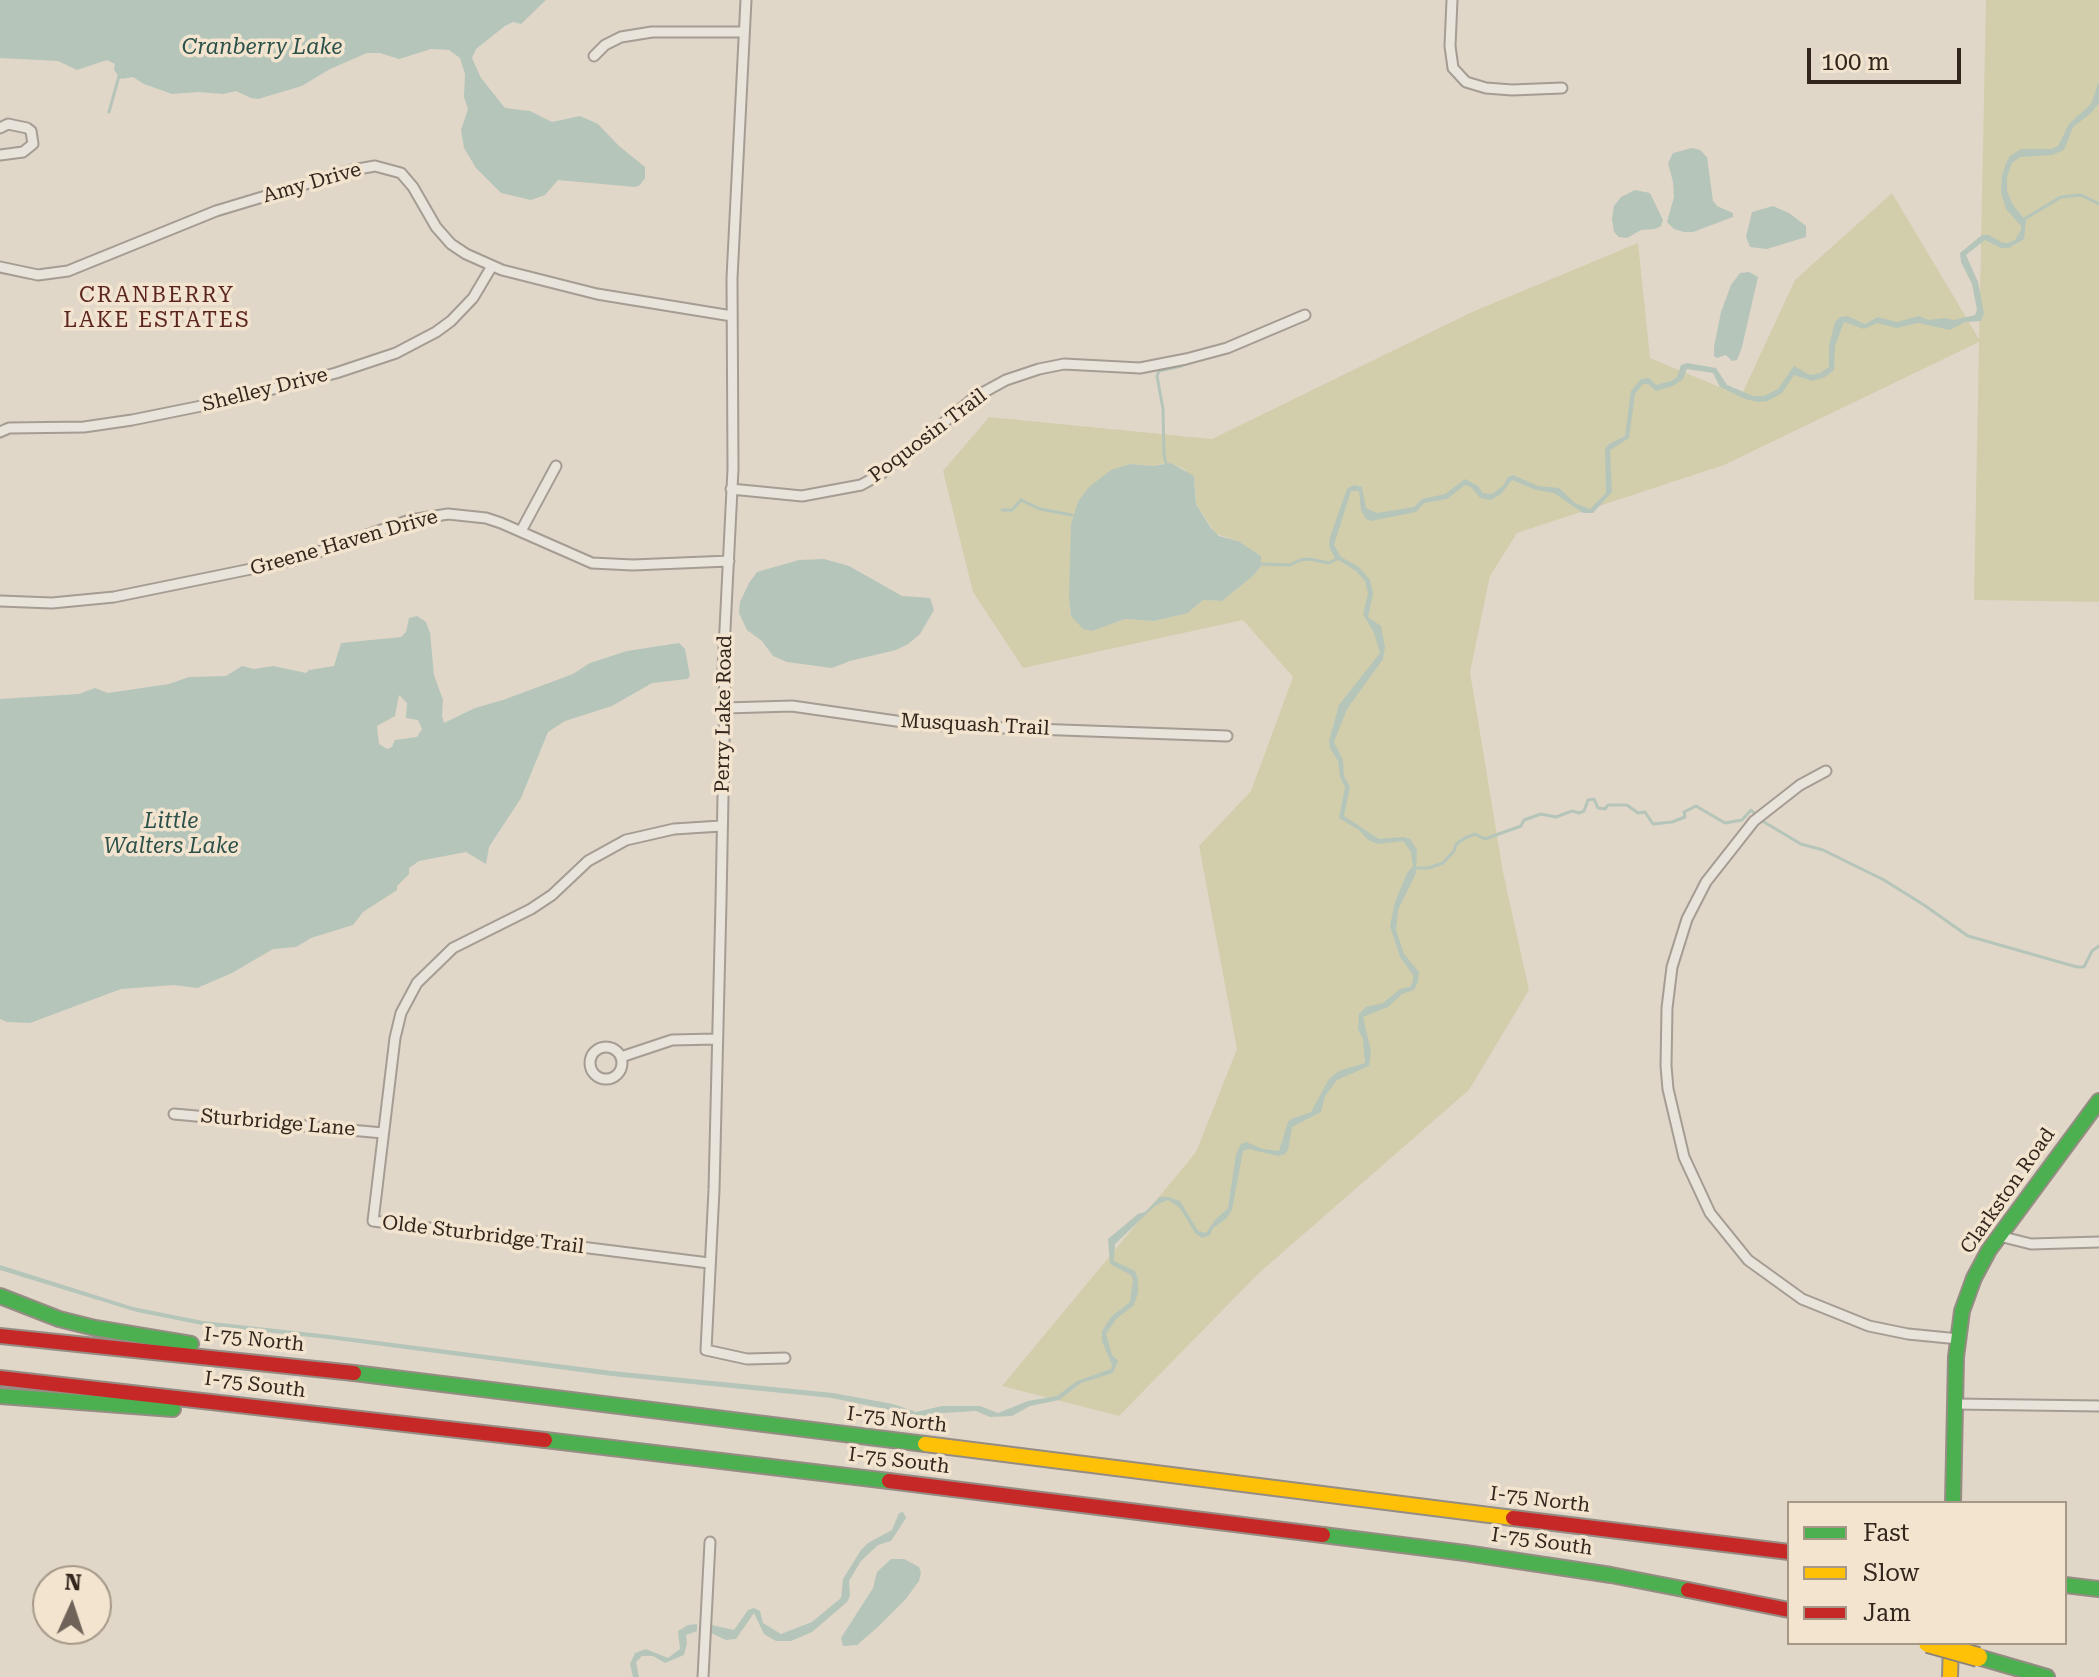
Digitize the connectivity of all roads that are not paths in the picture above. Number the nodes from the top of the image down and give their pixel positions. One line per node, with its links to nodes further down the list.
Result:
1 (746, 0): 3 (street, Perry Lake Road)
2 (1452, 0): 5 (street)
3 (744, 32): 4 (street); 11 (street, Perry Lake Road)
4 (594, 56)
5 (1562, 88)
6 (0, 128): 7 (street)
7 (0, 155)
8 (492, 266): 9 (street, Amy Drive); 11 (street, Amy Drive); 12 (street, Shelley Drive)
9 (0, 267)
10 (1305, 315): 14 (street, Poquosin Trail)
11 (732, 316): 14 (street, Perry Lake Road)
12 (0, 432)
13 (556, 466): 15 (street)
14 (731, 489): 16 (street, Perry Lake Road)
15 (521, 531): 16 (street, Greene Haven Drive); 17 (street, Greene Haven Drive)
16 (729, 561): 18 (street, Perry Lake Road)
17 (0, 601)
18 (725, 708): 19 (street, Musquash Trail); 21 (street, Perry Lake Road)
19 (1227, 736)
20 (1826, 771): 32 (street)
21 (721, 826): 22 (street, Perry Lake Road); 26 (street, Olde Sturbridge Trail)
22 (716, 1039): 23 (street); 29 (street, Perry Lake Road)
23 (621, 1057)
24 (2099, 1101): 27 (main road, Clarkston Road)
25 (174, 1114): 26 (street, Sturbridge Lane)
26 (383, 1133): 29 (street, Olde Sturbridge Trail)
27 (1999, 1236): 28 (street); 32 (main road, Clarkston Road)
28 (2099, 1242)
29 (709, 1263): 33 (street, Perry Lake Road)
30 (0, 1296): 34 (main road)
31 (0, 1336): 34 (main road, I-75 North)
32 (1959, 1339): 37 (main road, Clarkston Road)
33 (785, 1358)
34 (271, 1363): 42 (main road, I-75 North)
35 (0, 1378): 39 (main road, I-75 South)
36 (0, 1396): 39 (main road)
37 (1955, 1404): 38 (street); 40 (main road, Clarkston Road)
38 (2099, 1406)
39 (309, 1414): 45 (main road, I-75 South)
40 (1953, 1501)
41 (710, 1542): 48 (street)
42 (1787, 1552)
43 (2067, 1585): 44 (main road)
44 (2099, 1589)
45 (1787, 1610)
46 (1935, 1645): 50 (main road, bridge)
47 (1951, 1645): 49 (main road)
48 (703, 1677)
49 (1950, 1677)
50 (2047, 1677)

